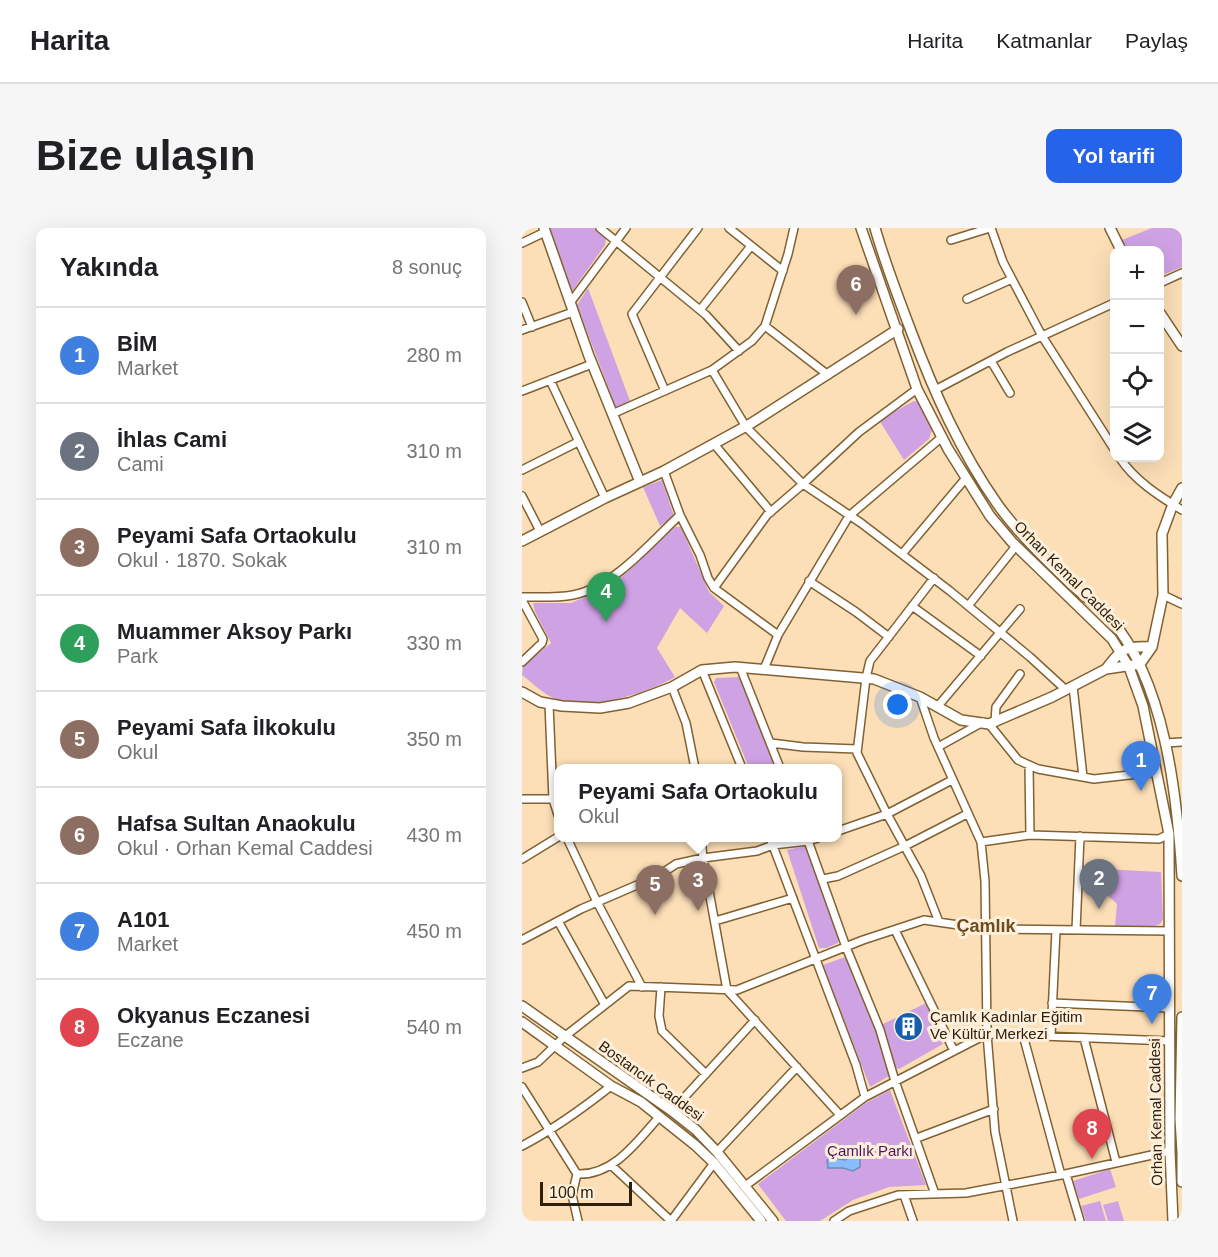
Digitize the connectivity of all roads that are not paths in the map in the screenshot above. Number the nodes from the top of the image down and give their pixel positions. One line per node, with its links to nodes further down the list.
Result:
1 (600, 228): 12 (street)
2 (626, 228): 12 (street)
3 (698, 228): 18 (street)
4 (729, 228): 14 (street)
5 (794, 228): 16 (street)
6 (861, 228): 31 (main road, Orhan Kemal Caddesi)
7 (875, 228): 27 (main road, Orhan Kemal Caddesi)
8 (991, 228): 11 (street); 19 (street)
9 (1110, 228): 15 (main road)
10 (544, 230): 13 (street); 24 (main road)
11 (951, 240)
12 (616, 241): 18 (street); 24 (street)
13 (522, 243)
14 (751, 246): 16 (street); 25 (street)
15 (1118, 246)
16 (783, 271): 28 (street)
17 (1182, 273): 20 (street)
18 (660, 278): 25 (street); 42 (street)
19 (1012, 279): 21 (street); 32 (street)
20 (1164, 281)
21 (967, 299)
22 (522, 302): 29 (street)
23 (1110, 305): 32 (street)
24 (572, 308): 29 (street); 36 (main road)
25 (700, 310): 34 (street)
26 (1164, 319): 33 (main road)
27 (908, 324): 31 (main road); 41 (main road, Orhan Kemal Caddesi)
28 (765, 326): 34 (street); 38 (street)
29 (532, 327): 30 (street)
30 (522, 330)
31 (895, 330): 38 (main road); 40 (main road, Orhan Kemal Caddesi)
32 (1042, 336): 35 (street); 49 (street)
33 (1182, 346)
34 (739, 351): 37 (street)
35 (991, 361): 41 (street); 44 (street)
36 (592, 364): 39 (street); 45 (main road)
37 (712, 370): 42 (street); 46 (street)
38 (828, 375): 46 (main road)
39 (550, 380): 43 (street); 48 (street)
40 (917, 389): 47 (main road, Orhan Kemal Caddesi); 56 (street)
41 (935, 390): 82 (main road, Orhan Kemal Caddesi)
42 (665, 391): 45 (street)
43 (522, 392)
44 (1010, 393)
45 (612, 414): 55 (main road)
46 (746, 427): 50 (main road); 56 (street)
47 (942, 437): 54 (main road, Orhan Kemal Caddesi); 64 (street)
48 (579, 442): 52 (street); 59 (street)
49 (1110, 443)
50 (714, 444): 53 (main road); 62 (street)
51 (1123, 462): 60 (street)
52 (522, 470)
53 (664, 471): 55 (main road); 63 (street)
54 (966, 478): 67 (main road, Orhan Kemal Caddesi); 68 (street)
55 (640, 482): 59 (main road)
56 (803, 484): 62 (street); 64 (street)
57 (1182, 488): 60 (main road)
58 (522, 495): 65 (street)
59 (604, 498): 65 (main road)
60 (1173, 504): 61 (street); 72 (main road)
61 (1182, 510)
62 (771, 512): 71 (street)
63 (680, 515): 71 (street); 73 (street)
64 (849, 516): 68 (street); 70 (street)
65 (540, 531): 66 (main road)
66 (522, 541)
67 (1016, 546): 76 (street); 82 (main road, Orhan Kemal Caddesi)
68 (902, 554): 69 (street)
69 (934, 578): 75 (street); 76 (street)
70 (809, 581): 79 (street); 80 (street)
71 (714, 588): 79 (street)
72 (1163, 595): 74 (street); 81 (main road)
73 (522, 599): 84 (street)
74 (1182, 604)
75 (912, 606): 80 (street); 83 (street)
76 (968, 606): 78 (street)
77 (1020, 609): 78 (street)
78 (1001, 633): 83 (street); 93 (street)
79 (778, 635): 87 (street)
80 (889, 637): 91 (street)
81 (1152, 647): 82 (main road); 85 (main road)
82 (1125, 649): 85 (main road, Orhan Kemal Caddesi); 88 (main road)
83 (981, 657): 97 (street)
84 (522, 662)
85 (1134, 666): 88 (main road); 101 (main road, Orhan Kemal Caddesi); 108 (main road, Orhan Kemal Caddesi)
86 (740, 667): 87 (main road); 89 (main road); 100 (street)
87 (764, 669): 91 (main road)
88 (1106, 669): 93 (main road)
89 (702, 670): 92 (main road); 105 (street)
90 (1020, 674): 98 (street)
91 (866, 678): 95 (main road); 103 (street)
92 (672, 687): 96 (main road); 104 (street)
93 (1070, 688): 98 (main road); 109 (street)
94 (522, 692): 96 (main road)
95 (920, 697): 97 (main road); 102 (street)
96 (549, 704): 111 (street)
97 (938, 706): 98 (main road)
98 (989, 723): 102 (street); 107 (street)
99 (1182, 742): 101 (street)
100 (771, 743): 103 (street); 106 (street)
101 (1165, 743): 117 (main road, Orhan Kemal Caddesi)
102 (938, 747): 110 (street)
103 (858, 749): 114 (street)
104 (694, 764)
105 (740, 764)
106 (779, 764)
107 (1029, 765): 109 (street); 119 (street)
108 (1156, 772): 109 (street); 118 (main road, Orhan Kemal Caddesi)
109 (1083, 777)
110 (952, 780): 114 (street); 115 (street)
111 (554, 783)
112 (522, 799): 113 (street)
113 (554, 799)
114 (887, 814): 116 (street); 129 (street)
115 (967, 814): 127 (street); 129 (street)
116 (842, 829)
117 (1181, 830): 118 (main road); 132 (main road, Orhan Kemal Caddesi)
118 (1169, 834): 120 (street); 143 (main road, Orhan Kemal Caddesi)
119 (1030, 835): 120 (street); 127 (street)
120 (1080, 836): 142 (street)
121 (554, 839): 131 (street)
122 (569, 842): 135 (street)
123 (701, 842): 130 (street)
124 (772, 842): 128 (street)
125 (790, 842): 128 (street)
126 (808, 842): 133 (street)
127 (981, 842): 139 (street)
128 (773, 845): 130 (street); 134 (street)
129 (905, 846): 133 (street); 138 (street)
130 (703, 858): 135 (street); 137 (street)
131 (522, 859)
132 (1182, 876)
133 (823, 879): 145 (street)
134 (793, 898): 137 (street); 146 (street)
135 (597, 902): 136 (street); 147 (street)
136 (558, 921): 144 (street); 151 (street)
137 (715, 921): 149 (street)
138 (939, 922): 139 (street); 140 (street)
139 (986, 929): 141 (street); 157 (street)
140 (895, 930): 145 (street); 164 (street)
141 (1056, 930): 142 (street); 150 (street)
142 (1076, 930): 143 (street)
143 (1169, 931): 153 (main road, Orhan Kemal Caddesi)
144 (522, 940)
145 (846, 947): 146 (street); 169 (street)
146 (816, 959): 149 (street); 172 (street)
147 (642, 987): 148 (street); 151 (street)
148 (661, 987): 149 (street); 167 (street)
149 (727, 990): 155 (street)
150 (1052, 1003): 153 (street); 159 (street)
151 (605, 1005): 160 (street)
152 (522, 1006): 160 (main road, Bostancık Caddesi)
153 (1170, 1008): 162 (main road, Orhan Kemal Caddesi)
154 (1182, 1017): 168 (main road, Orhan Kemal Caddesi)
155 (755, 1020): 165 (street); 167 (street)
156 (522, 1022): 163 (main road, Bostancık Caddesi)
157 (987, 1034): 158 (street); 164 (street); 173 (street)
158 (1023, 1035): 159 (street); 187 (street)
159 (1051, 1036): 161 (street)
160 (564, 1037): 163 (street); 174 (main road, Bostancık Caddesi)
161 (1084, 1038): 162 (street); 183 (street)
162 (1170, 1041): 180 (main road, Orhan Kemal Caddesi)
163 (555, 1046): 166 (street); 170 (main road, Bostancık Caddesi)
164 (954, 1051): 169 (street)
165 (797, 1067): 175 (street); 181 (street)
166 (522, 1068)
167 (706, 1074): 174 (street)
168 (1181, 1078): 182 (main road, Orhan Kemal Caddesi)
169 (895, 1081): 172 (street); 178 (street)
170 (611, 1086): 176 (main road, Bostancık Caddesi); 177 (street)
171 (522, 1087): 177 (street)
172 (865, 1097): 175 (street)
173 (994, 1109): 178 (street); 190 (street)
174 (672, 1111): 181 (main road, Bostancık Caddesi)
175 (840, 1115): 189 (street)
176 (659, 1117): 184 (main road, Bostancık Caddesi); 185 (street)
177 (551, 1131): 179 (street); 186 (street)
178 (917, 1138): 191 (street)
179 (522, 1146)
180 (1170, 1151): 182 (main road); 183 (street); 202 (main road, Orhan Kemal Caddesi)
181 (717, 1152): 189 (main road, Bostancık Caddesi)
182 (1182, 1153): 188 (main road, Orhan Kemal Caddesi)
183 (1116, 1162): 187 (street)
184 (714, 1164): 195 (street); 196 (main road, Bostancık Caddesi)
185 (610, 1165): 186 (street); 195 (street)
186 (577, 1174): 194 (street)
187 (1063, 1175): 190 (street); 201 (street)
188 (1182, 1182)
189 (745, 1186): 197 (main road, Bostancık Caddesi)
190 (1005, 1186): 191 (street); 200 (street)
191 (935, 1194): 192 (street)
192 (904, 1195): 193 (street); 199 (street)
193 (845, 1218): 198 (street)
194 (578, 1221)
195 (671, 1221)
196 (761, 1221)
197 (773, 1221)
198 (834, 1221)
199 (913, 1221)
200 (1013, 1221)
201 (1080, 1221)
202 (1173, 1221)

